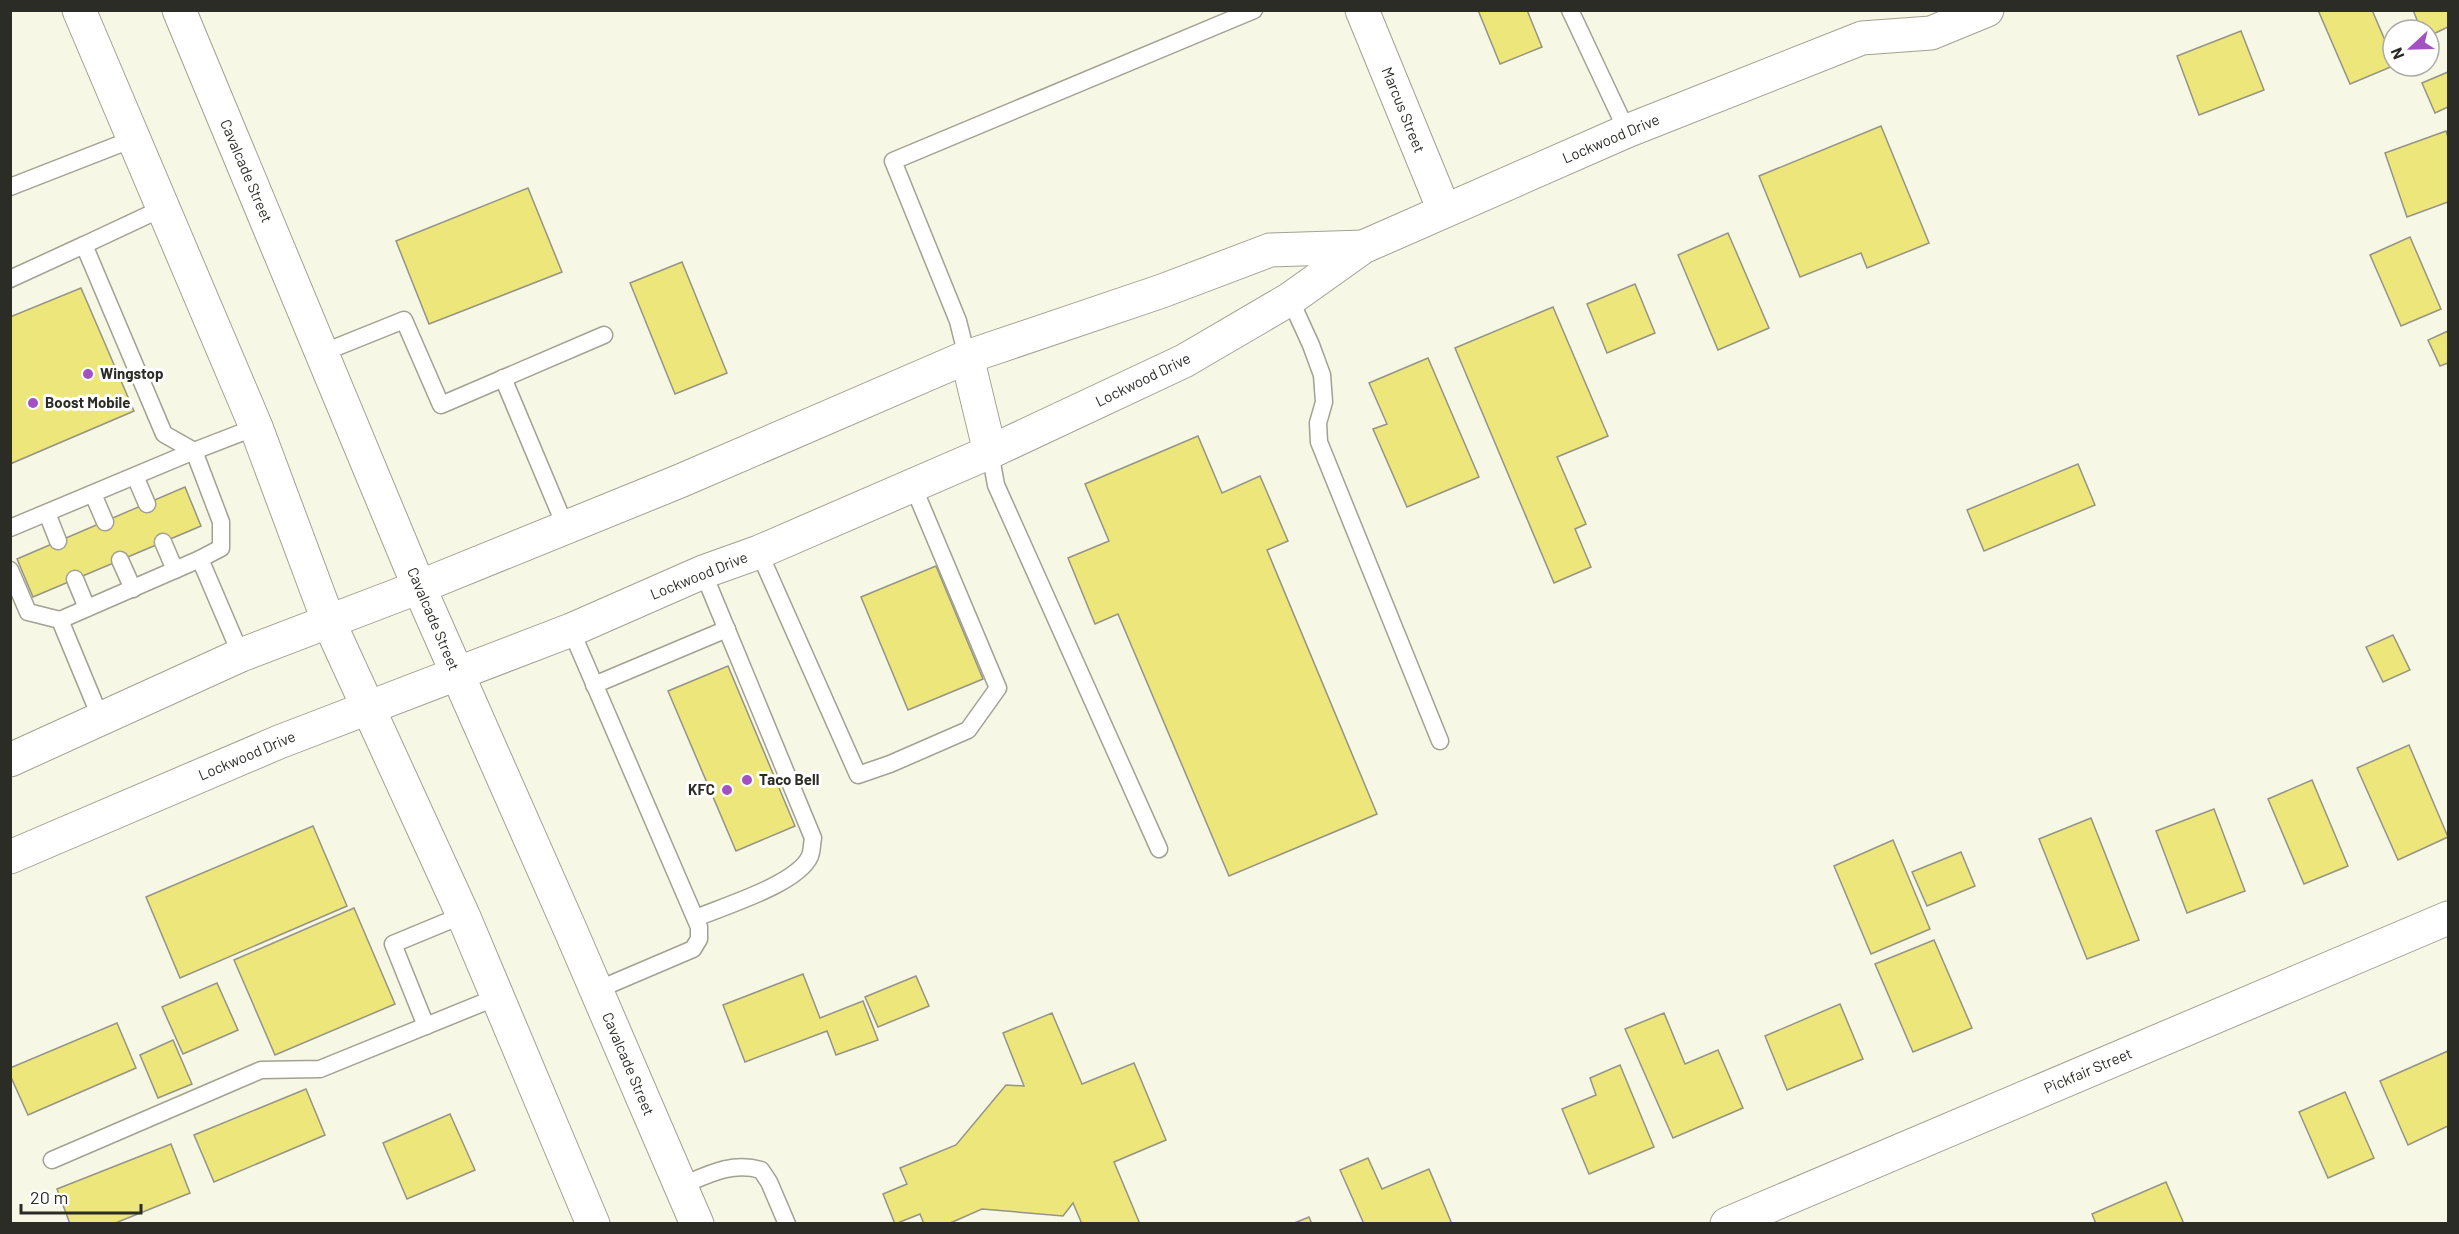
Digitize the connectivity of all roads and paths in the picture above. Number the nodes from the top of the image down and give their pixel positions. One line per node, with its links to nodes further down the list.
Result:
1 (79, 10): 10 (main road)
2 (179, 10): 19 (main road, Cavalcade Street)
3 (1254, 10): 20 (lane)
4 (1362, 10): 13 (main road, Marcus Street)
5 (1570, 10): 9 (lane)
6 (1890, 10): 8 (main road, Lockwood Drive)
7 (1987, 10): 8 (main road, Lockwood Drive)
8 (1862, 38): 9 (main road, Lockwood Drive)
9 (1627, 131): 13 (main road, Lockwood Drive)
10 (133, 139): 11 (lane); 12 (main road)
11 (10, 187)
12 (163, 208): 14 (lane); 22 (main road)
13 (1444, 210): 15 (main road, Lockwood Drive)
14 (84, 245): 16 (lane); 23 (lane)
15 (1363, 247): 17 (main road, Lockwood Drive); 20 (main road, Lockwood Drive)
16 (10, 279)
17 (1290, 299): 24 (main road, Lockwood Drive); 54 (lane)
18 (604, 335): 21 (lane)
19 (322, 353): 21 (lane); 42 (main road, Cavalcade Street)
20 (967, 357): 24 (main road); 32 (main road, Lockwood Drive)
21 (503, 378): 32 (lane)
22 (256, 427): 23 (lane); 46 (main road)
23 (194, 451): 25 (lane); 36 (lane)
24 (990, 453): 26 (main road, Lockwood Drive); 56 (lane)
25 (135, 476): 27 (lane); 28 (lane)
26 (913, 486): 35 (main road, Lockwood Drive); 35 (lane)
27 (93, 494): 29 (lane); 30 (lane)
28 (147, 504)
29 (47, 513): 31 (lane); 33 (lane)
30 (105, 522)
31 (10, 528)
32 (566, 528): 42 (main road, Lockwood Drive)
33 (58, 541)
34 (163, 542): 39 (lane)
35 (759, 552): 40 (main road, Lockwood Drive)
36 (200, 559): 39 (lane); 49 (lane)
37 (120, 560): 43 (lane)
38 (10, 570): 45 (lane)
39 (175, 570): 43 (lane)
40 (703, 572): 47 (lane); 48 (main road, Lockwood Drive)
41 (75, 579): 44 (lane)
42 (419, 587): 46 (main road, Lockwood Drive); 50 (main road, Cavalcade Street)
43 (133, 589): 44 (lane)
44 (87, 608): 45 (lane)
45 (60, 620): 53 (lane)
46 (328, 620): 49 (main road, Lockwood Drive); 52 (main road)
47 (727, 629): 51 (lane); 59 (lane)
48 (571, 630): 50 (main road, Lockwood Drive); 51 (lane)
49 (241, 655): 53 (main road, Lockwood Drive)
50 (457, 673): 52 (main road, Lockwood Drive); 61 (main road, Cavalcade Street)
51 (594, 685): 59 (lane)
52 (366, 707): 57 (main road, Lockwood Drive); 58 (main road)
53 (101, 719): 55 (main road, Lockwood Drive)
54 (1440, 741)
55 (10, 760)
56 (1158, 849)
57 (10, 857)
58 (463, 915): 62 (main road); 63 (lane)
59 (696, 918): 61 (lane)
60 (2448, 918): 69 (main road, Pickfair Street)
61 (597, 990): 65 (main road, Cavalcade Street)
62 (497, 997): 63 (lane); 66 (main road)
63 (426, 1026): 64 (lane)
64 (52, 1160)
65 (681, 1186): 67 (main road, Cavalcade Street); 68 (lane)
66 (593, 1224)
67 (697, 1224)
68 (787, 1224)
69 (1727, 1224)

